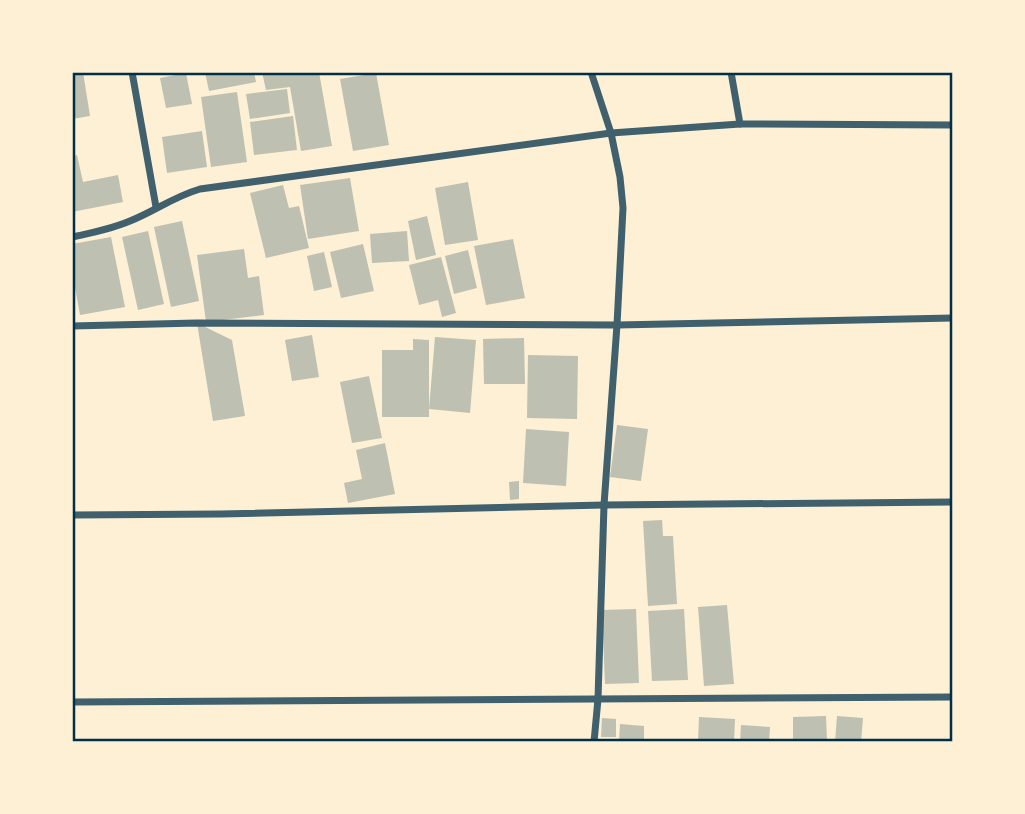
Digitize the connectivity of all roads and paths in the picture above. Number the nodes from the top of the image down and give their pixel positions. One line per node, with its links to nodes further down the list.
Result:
1 (132, 72): 7 (street)
2 (591, 72): 6 (street)
3 (730, 72): 4 (street)
4 (740, 124): 5 (street); 6 (street)
5 (953, 125)
6 (611, 133): 7 (street); 11 (street)
7 (156, 207): 8 (street)
8 (72, 237)
9 (953, 318): 11 (street)
10 (72, 326): 11 (street)
11 (617, 326): 13 (street)
12 (953, 502): 13 (street)
13 (604, 505): 14 (street); 16 (street)
14 (72, 515)
15 (953, 697): 16 (street)
16 (598, 699): 17 (street); 18 (street)
17 (72, 702)
18 (594, 742)

